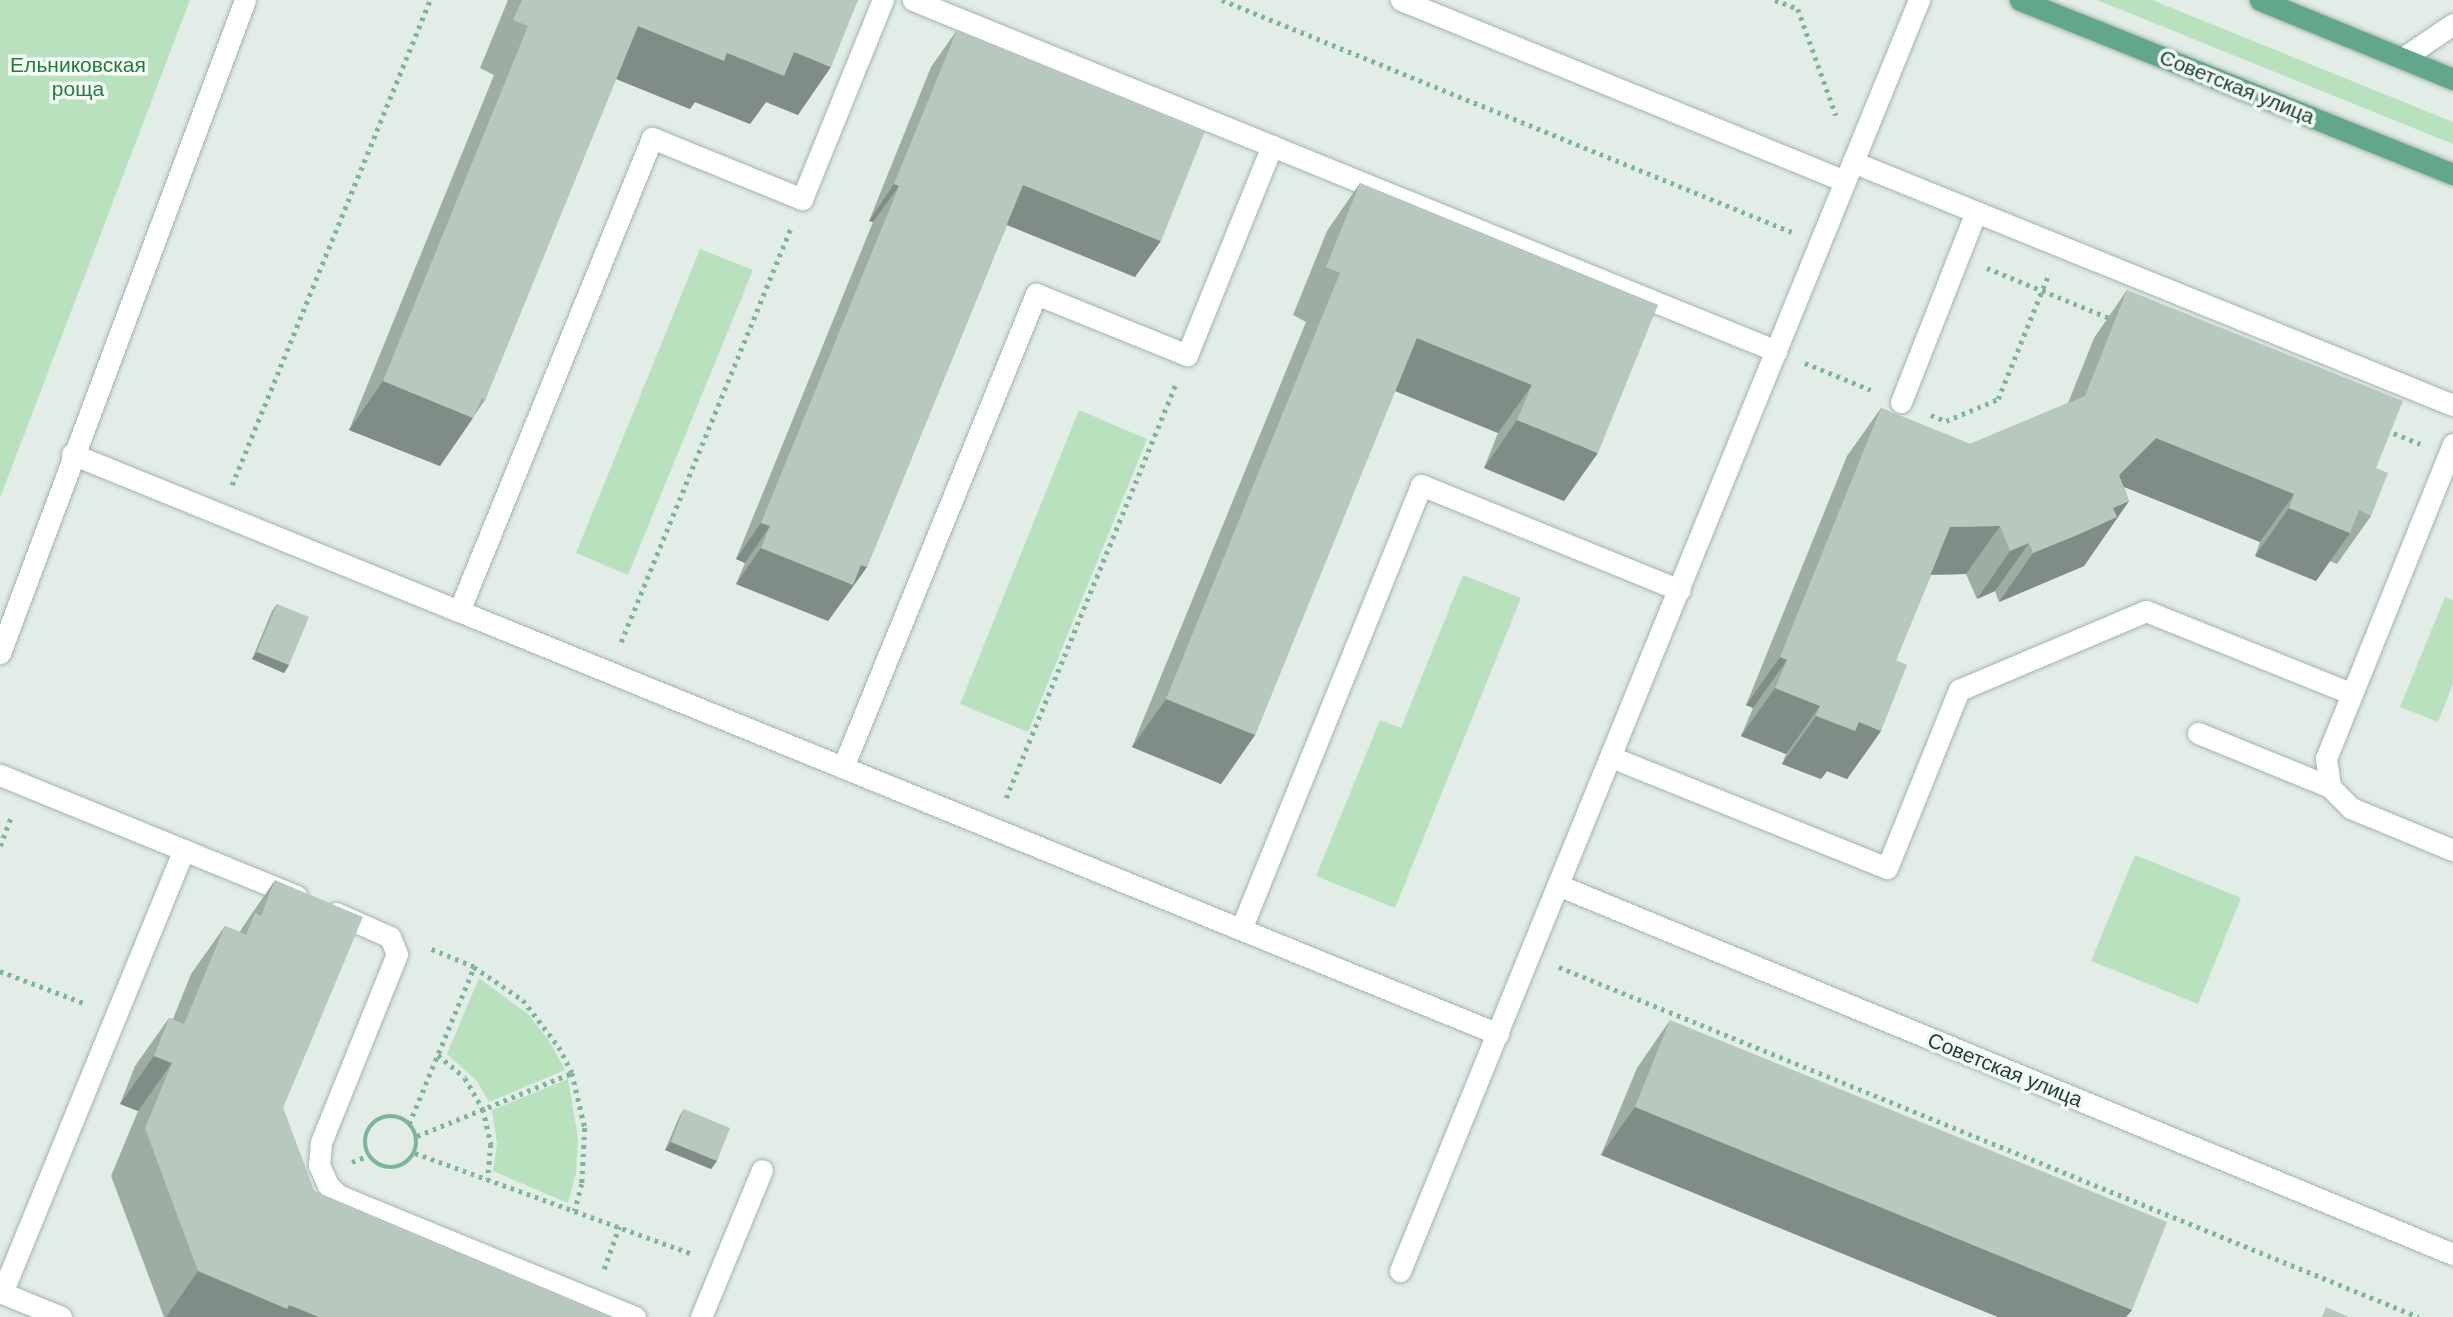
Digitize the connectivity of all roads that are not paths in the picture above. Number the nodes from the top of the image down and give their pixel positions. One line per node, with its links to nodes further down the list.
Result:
1 (245, 0): 19 (lane)
2 (883, 0): 21 (lane)
3 (913, 0): 11 (lane)
4 (1401, 0): 12 (lane)
5 (1919, 0): 12 (lane)
6 (2020, 0): 13 (main road, Советская улица)
7 (2260, 0): 9 (main road)
8 (2453, 24): 9 (lane)
9 (2403, 58): 10 (main road)
10 (2453, 79)
11 (1272, 146): 15 (lane); 26 (lane)
12 (1849, 172): 14 (lane); 15 (lane)
13 (2453, 174)
14 (1976, 212): 16 (lane); 17 (lane)
15 (1776, 351): 20 (lane)
16 (1901, 402)
17 (2453, 405)
18 (2451, 450): 23 (lane)
19 (72, 454): 21 (lane); 22 (lane)
20 (1679, 590): 25 (lane); 32 (lane)
21 (459, 611): 26 (lane)
22 (0, 653)
23 (2352, 694): 25 (lane); 28 (lane)
24 (2198, 733): 28 (lane)
25 (1611, 757): 31 (lane)
26 (843, 767): 32 (lane)
27 (0, 775): 30 (lane)
28 (2330, 787): 29 (lane)
29 (2453, 849)
30 (184, 850): 37 (lane); 39 (lane)
31 (1558, 885): 33 (lane); 35 (lane, Советская улица)
32 (1241, 929): 33 (lane)
33 (1498, 1034): 36 (lane)
34 (762, 1170): 40 (lane)
35 (2453, 1254)
36 (1400, 1271)
37 (1, 1292): 38 (lane)
38 (61, 1317)
39 (635, 1317)
40 (701, 1317)

